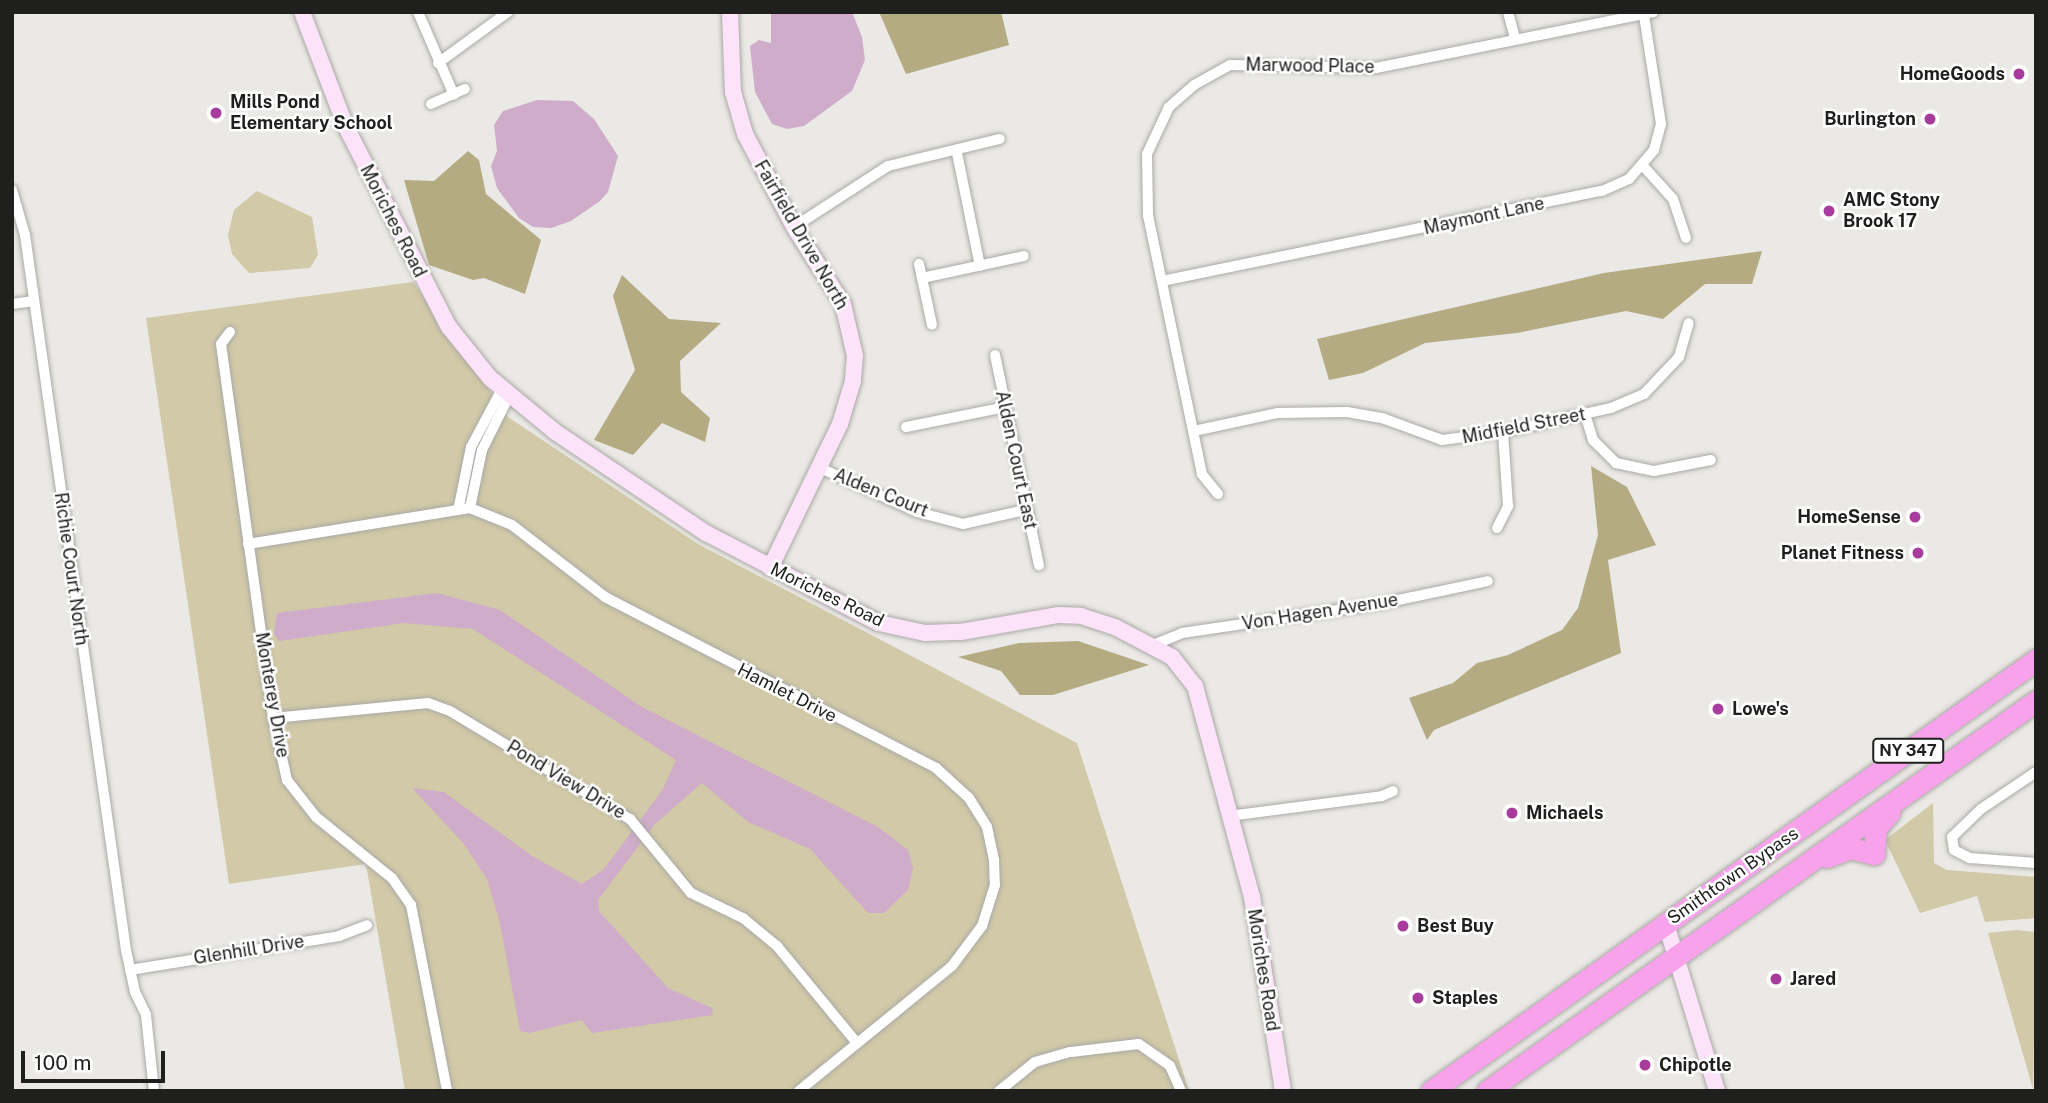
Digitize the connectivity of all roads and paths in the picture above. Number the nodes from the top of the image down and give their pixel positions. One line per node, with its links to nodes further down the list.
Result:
1 (302, 12): 29 (main road, Moriches Road)
2 (418, 12): 8 (street)
3 (508, 12): 8 (street)
4 (730, 12): 16 (main road, Fairfield Drive North)
5 (1508, 12): 7 (street)
6 (1648, 13): 7 (street, Marwood Place); 14 (street)
7 (1515, 39): 22 (street, Marwood Place)
8 (438, 63): 10 (street)
9 (465, 89): 10 (street)
10 (454, 95): 11 (street)
11 (431, 104)
12 (1000, 139): 13 (street)
13 (957, 153): 16 (street); 20 (street)
14 (1644, 167): 17 (street); 22 (street, Maymont Lane)
15 (12, 190): 23 (street, Richie Court North)
16 (794, 227): 36 (main road, Fairfield Drive North)
17 (1686, 238)
18 (1024, 256): 20 (street)
19 (919, 264): 21 (street)
20 (980, 266): 21 (street)
21 (922, 278): 26 (street)
22 (1163, 281): 33 (street, Marwood Place)
23 (34, 301): 24 (street); 58 (street, Richie Court North)
24 (12, 304)
25 (1689, 323): 31 (street, Midfield Street)
26 (932, 325)
27 (230, 332): 41 (street, Monterey Drive)
28 (995, 355): 30 (street, Alden Court East)
29 (506, 393): 38 (street); 43 (main road, Moriches Road)
30 (1005, 407): 32 (street); 39 (street, Alden Court East)
31 (1585, 414): 34 (street, Midfield Street); 35 (street)
32 (906, 427)
33 (1194, 431): 34 (street, Midfield Street); 37 (street, Marwood Place)
34 (1503, 432): 40 (street)
35 (1711, 460)
36 (818, 467): 39 (street, Alden Court); 43 (main road, Fairfield Drive North)
37 (1218, 494)
38 (465, 507): 41 (street); 59 (street, Hamlet Drive)
39 (1025, 510): 42 (street, Alden Court East)
40 (1497, 528)
41 (248, 544): 48 (street, Monterey Drive)
42 (1039, 565)
43 (770, 568): 45 (main road, Moriches Road)
44 (1488, 581): 45 (street, Von Hagen Avenue)
45 (1153, 645): 52 (main road, Moriches Road)
46 (2036, 660): 55 (highway, Smithtown Bypass / NY 347)
47 (2036, 701): 50 (highway, Smithtown Bypass / NY 347)
48 (273, 718): 59 (street, Pond View Drive); 62 (street, Monterey Drive)
49 (2036, 772): 53 (street)
50 (1914, 787): 54 (highway, Smithtown Bypass / NY 347); 54 (highway)
51 (1393, 791): 52 (street)
52 (1229, 816): 66 (main road, Moriches Road)
53 (2036, 863)
54 (1799, 869): 57 (highway, Smithtown Bypass / NY 347)
55 (1666, 924): 57 (main road); 67 (highway, Smithtown Bypass / NY 347)
56 (367, 925): 58 (street, Glenhill Drive)
57 (1678, 955): 60 (highway, Smithtown Bypass / NY 347); 70 (main road)
58 (130, 970): 61 (street)
59 (857, 1043): 63 (street, Hamlet Drive)
60 (1522, 1066): 68 (highway, Smithtown Bypass / NY 347); 69 (highway)
61 (154, 1091)
62 (447, 1091)
63 (799, 1091)
64 (999, 1091): 65 (street)
65 (1181, 1091)
66 (1283, 1091)
67 (1431, 1091)
68 (1487, 1091)
69 (1503, 1091)
70 (1717, 1091)

